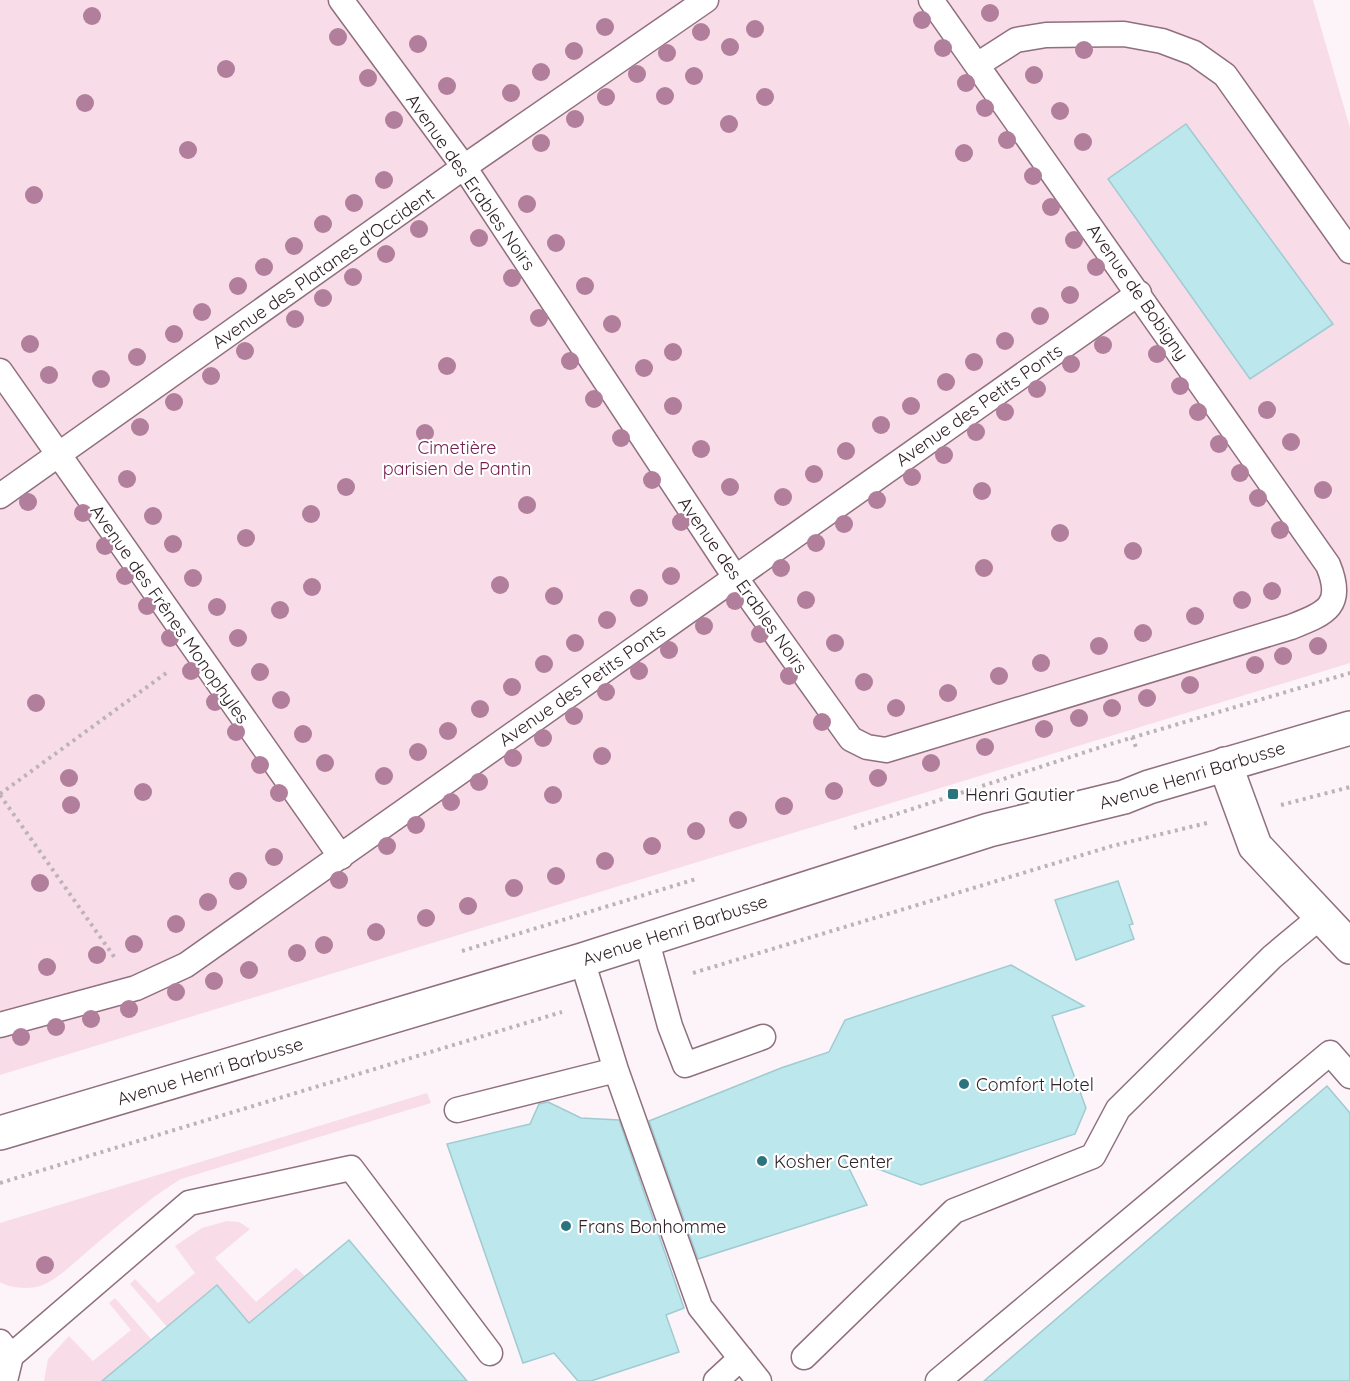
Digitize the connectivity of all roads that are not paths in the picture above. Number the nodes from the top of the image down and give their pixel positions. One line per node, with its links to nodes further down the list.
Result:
1 (341, 0): 5 (lane, Avenue des Erables Noirs)
2 (706, 0): 5 (lane, Avenue des Platanes d'Occident)
3 (932, 0): 4 (lane, Avenue de Bobigny)
4 (977, 65): 6 (lane); 7 (lane, Avenue de Bobigny)
5 (464, 167): 9 (lane, Avenue des Platanes d'Occident); 11 (lane, Avenue des Erables Noirs)
6 (1350, 251)
7 (1139, 293): 11 (lane, Avenue des Petits Ponts); 12 (lane, Avenue de Bobigny)
8 (0, 371): 9 (lane, Avenue des Frênes Monophyles)
9 (59, 456): 10 (lane, Avenue des Platanes d'Occident); 15 (lane, Avenue des Frênes Monophyles)
10 (0, 496)
11 (735, 577): 12 (lane, Avenue des Erables Noirs); 15 (lane, Avenue des Petits Ponts)
12 (1335, 590)
13 (1350, 728): 14 (main road, Avenue Henri Barbusse)
14 (1225, 764): 16 (main road); 17 (main road, Avenue Henri Barbusse)
15 (341, 857): 20 (lane, Avenue des Petits Ponts)
16 (1320, 917): 18 (main road); 28 (lane)
17 (646, 938): 19 (main road, Avenue Henri Barbusse); 21 (lane)
18 (1350, 947)
19 (582, 960): 22 (lane); 25 (main road, Avenue Henri Barbusse)
20 (0, 1025)
21 (763, 1036)
22 (616, 1070): 24 (lane); 29 (lane)
23 (1350, 1076): 33 (lane)
24 (457, 1110)
25 (0, 1133)
26 (5, 1349): 27 (lane); 30 (lane)
27 (490, 1353)
28 (804, 1357)
29 (741, 1358): 31 (lane); 32 (lane)
30 (4, 1381)
31 (716, 1381)
32 (759, 1381)
33 (938, 1381)

